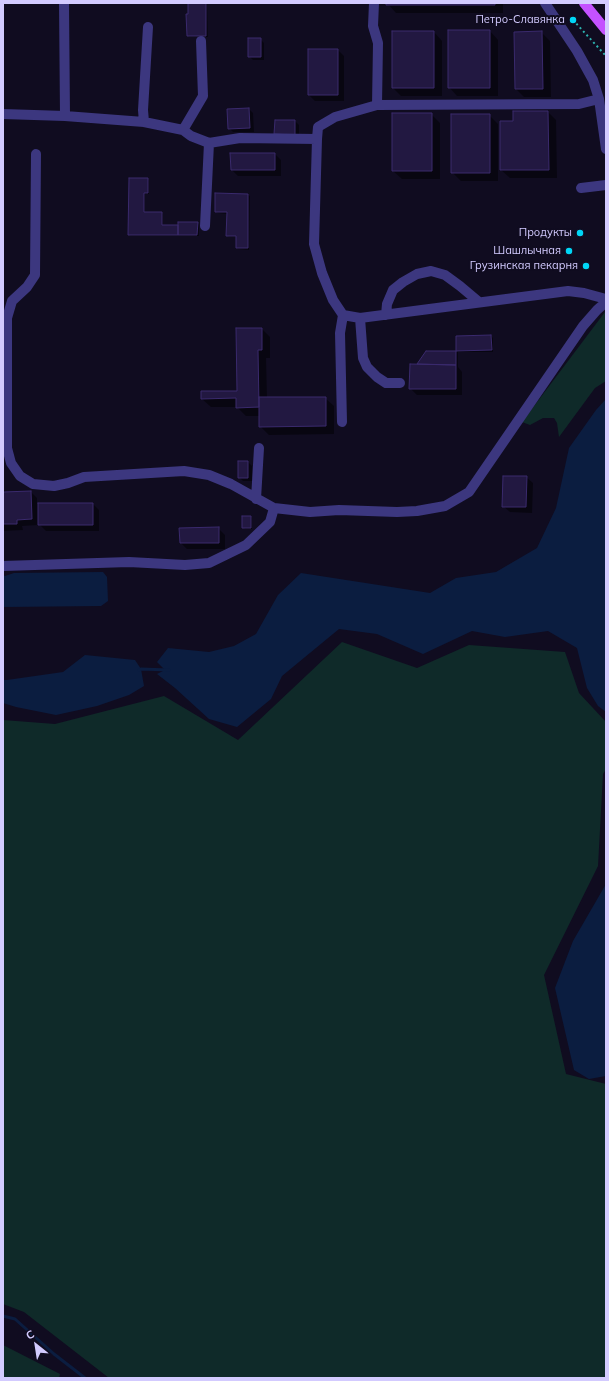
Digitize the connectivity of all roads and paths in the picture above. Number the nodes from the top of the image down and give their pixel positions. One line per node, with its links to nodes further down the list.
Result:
1 (64, 3): 13 (street)
2 (374, 3): 11 (street)
3 (545, 3): 10 (street)
4 (584, 3): 7 (main road)
5 (573, 20): 9 (path)
6 (148, 27): 14 (street)
7 (606, 30)
8 (201, 41): 15 (street)
9 (606, 56)
10 (599, 99): 11 (street); 18 (street)
11 (377, 105): 16 (street)
12 (3, 114): 13 (street)
13 (65, 116): 14 (street)
14 (144, 122): 15 (street)
15 (183, 130): 17 (street)
16 (317, 139): 17 (street); 26 (street)
17 (209, 143): 22 (street)
18 (606, 149)
19 (36, 154): 32 (street)
20 (606, 184): 21 (street)
21 (581, 188)
22 (205, 226)
23 (606, 299): 24 (street)
24 (479, 302): 27 (street); 27 (street)
25 (606, 302): 33 (street)
26 (343, 315): 28 (street); 30 (street)
27 (386, 315): 28 (street)
28 (360, 318): 29 (street)
29 (400, 383)
30 (342, 422)
31 (259, 448): 32 (street)
32 (256, 499): 33 (street)
33 (274, 508): 34 (street)
34 (3, 566)

